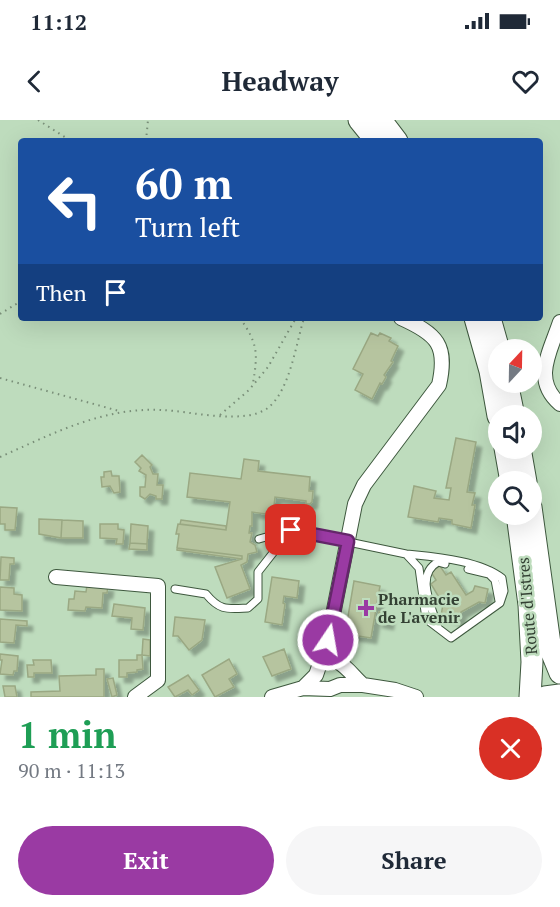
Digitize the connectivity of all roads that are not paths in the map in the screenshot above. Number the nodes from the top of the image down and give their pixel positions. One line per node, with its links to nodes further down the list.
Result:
1 (359, 120): 3 (main road)
2 (381, 120): 4 (main road)
3 (374, 138)
4 (395, 138)
5 (408, 321): 16 (street)
6 (476, 321): 11 (main road)
7 (491, 321): 9 (main road)
8 (560, 322): 10 (street)
9 (496, 339)
10 (560, 404)
11 (496, 405)
12 (518, 525): 34 (main road, Route d'Istres)
13 (534, 525): 25 (main road, Route d'Istres)
14 (291, 530): 15 (lane); 16 (lane); 19 (lane)
15 (259, 539)
16 (348, 541): 17 (lane); 22 (street)
17 (406, 554): 20 (lane); 21 (lane)
18 (56, 577): 31 (street)
19 (175, 589)
20 (500, 603): 21 (lane); 21 (lane)
21 (438, 628)
22 (328, 640): 23 (street); 24 (street)
23 (341, 664): 24 (street); 26 (street); 27 (street)
24 (317, 669): 28 (street); 29 (street)
25 (560, 673)
26 (363, 685): 27 (street); 33 (street)
27 (340, 686): 29 (street)
28 (303, 688): 29 (street); 32 (street)
29 (324, 688)
30 (560, 695): 35 (main road)
31 (135, 697)
32 (272, 697)
33 (416, 697)
34 (530, 697)
35 (545, 697)

